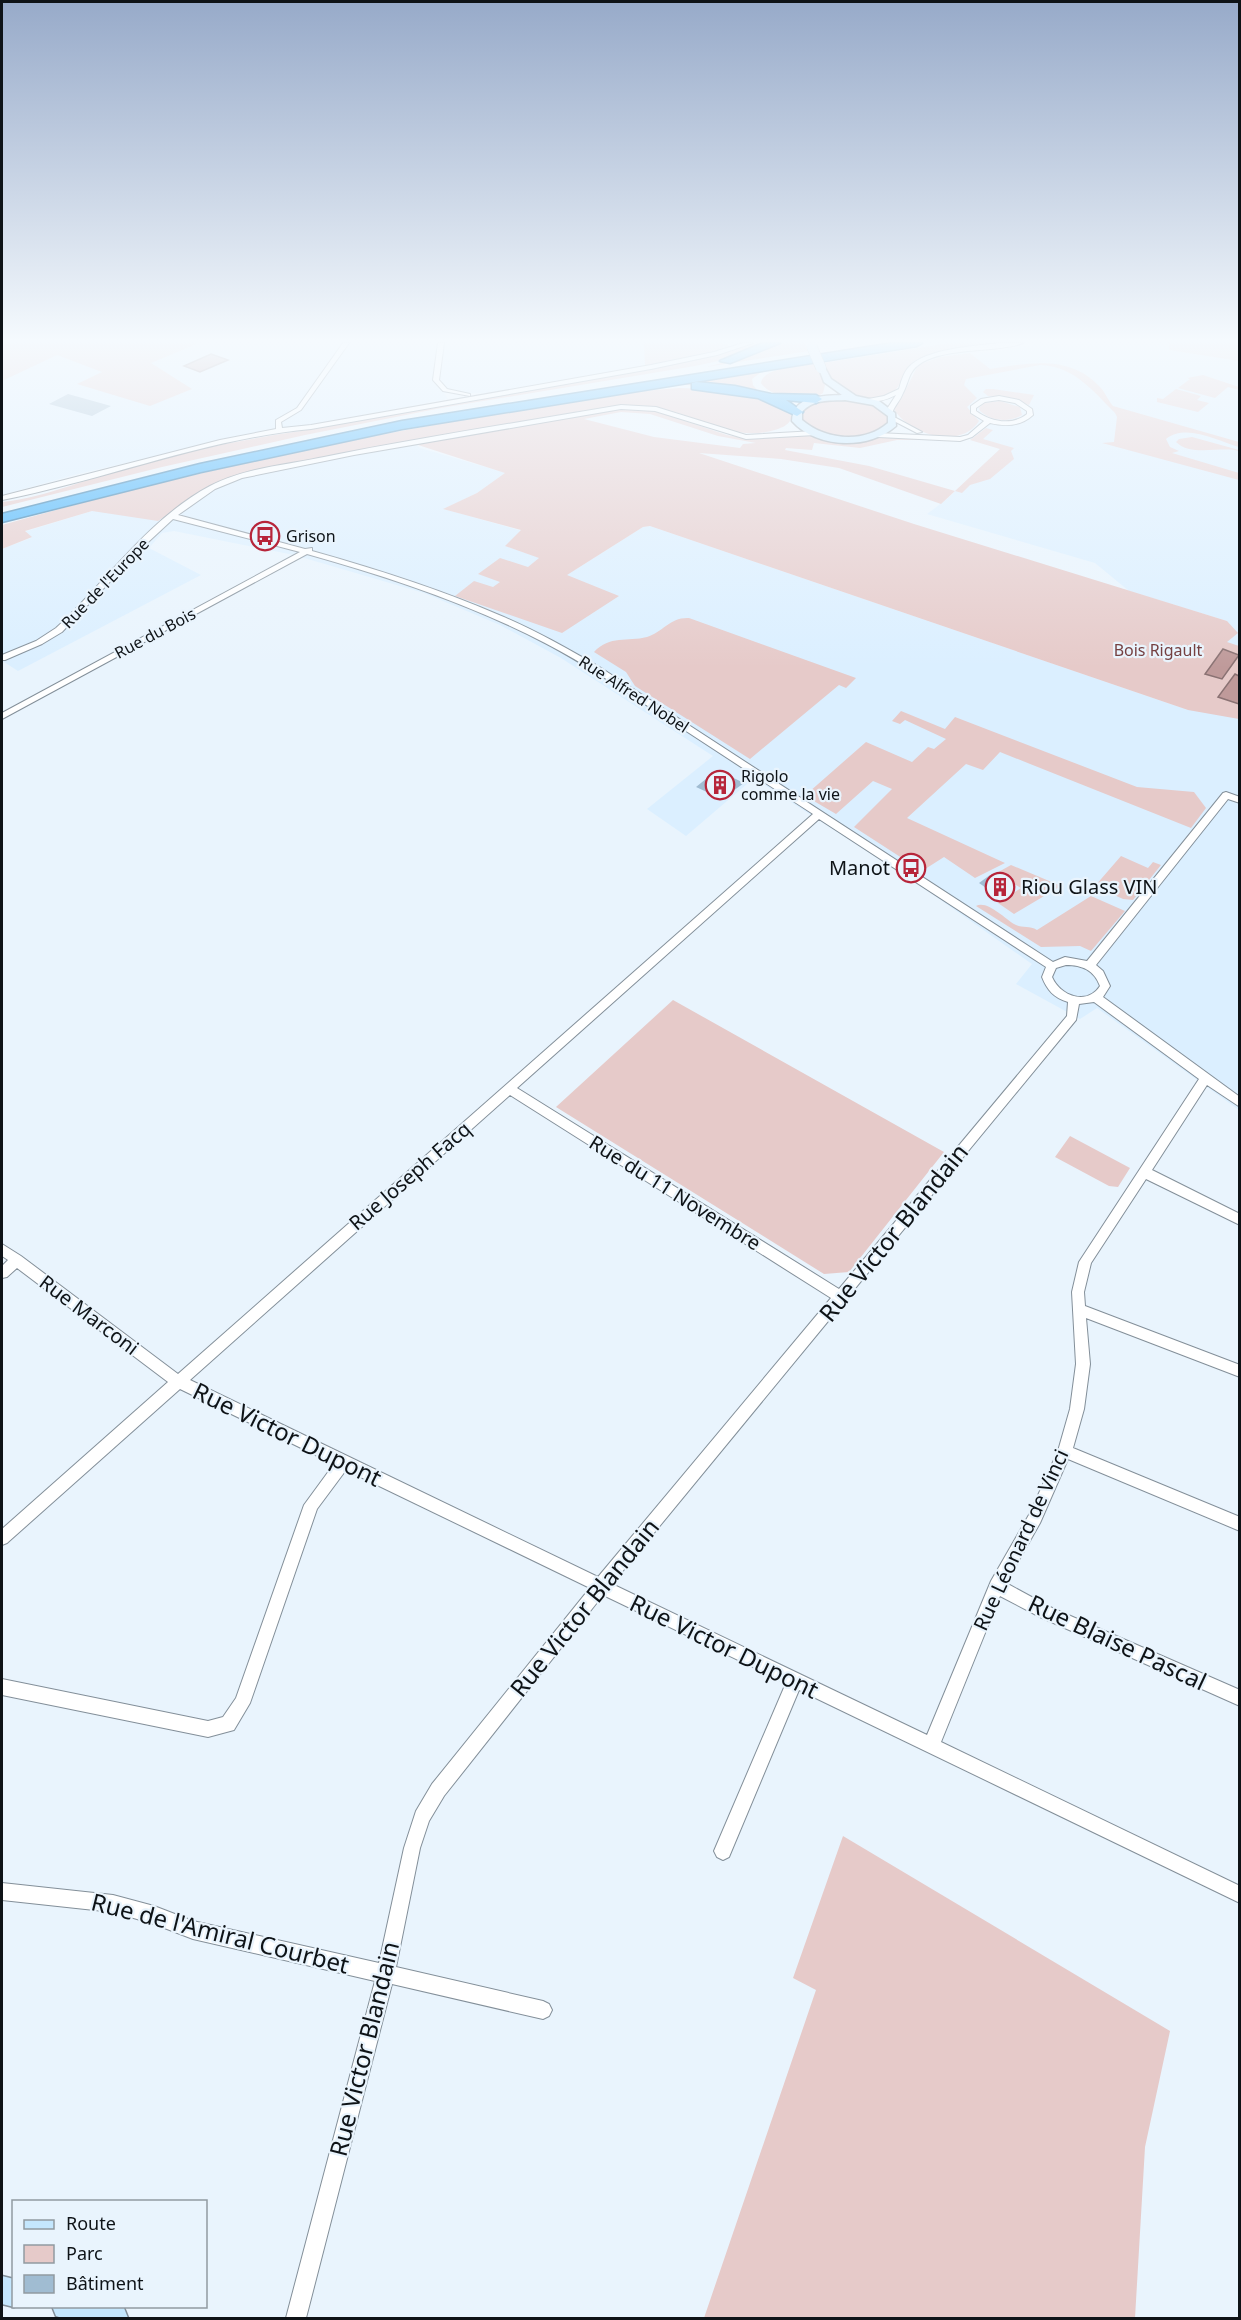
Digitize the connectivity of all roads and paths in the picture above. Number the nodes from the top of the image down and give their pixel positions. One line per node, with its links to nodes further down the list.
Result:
1 (184, 451): 5 (street)
2 (245, 451): 6 (highway)
3 (275, 451): 8 (highway)
4 (364, 451): 7 (street, Rue de l'Europe)
5 (2, 498)
6 (2, 511)
7 (172, 516): 9 (street, Rue Alfred Nobel); 10 (street, Rue de l'Europe)
8 (2, 518)
9 (309, 550): 11 (street, Rue du Bois); 13 (street, Rue Alfred Nobel)
10 (2, 658)
11 (2, 716)
12 (1239, 800): 15 (street)
13 (819, 814): 14 (street, Rue Alfred Nobel); 19 (street, Rue Joseph Facq)
14 (1052, 966): 15 (street); 17 (street)
15 (1089, 966): 16 (street)
16 (1096, 998): 17 (street); 18 (street)
17 (1074, 1000): 26 (street, Rue Victor Blandain)
18 (1206, 1077): 20 (street); 21 (street, Rue Léonard de Vinci)
19 (508, 1088): 26 (street, Rue du 11 Novembre); 29 (street, Rue Joseph Facq)
20 (1239, 1103)
21 (1144, 1172): 22 (street); 27 (street, Rue Léonard de Vinci)
22 (1239, 1220)
23 (2, 1249): 24 (street, Rue Marconi)
24 (17, 1260): 25 (street); 29 (street, Rue Marconi)
25 (2, 1273)
26 (842, 1298): 35 (street, Rue Victor Blandain)
27 (1080, 1309): 28 (street); 30 (street, Rue Léonard de Vinci)
28 (1239, 1371)
29 (177, 1381): 31 (street, Rue Victor Dupont); 33 (street, Rue Joseph Facq)
30 (1065, 1451): 32 (street); 34 (street, Rue Léonard de Vinci)
31 (343, 1463): 35 (street, Rue Victor Dupont); 37 (street)
32 (1239, 1524)
33 (2, 1538)
34 (996, 1586): 38 (street, Rue Blaise Pascal); 39 (street, Rue Léonard de Vinci)
35 (600, 1587): 36 (street, Rue Victor Dupont); 43 (street, Rue Victor Blandain)
36 (794, 1682): 39 (street, Rue Victor Dupont); 40 (street)
37 (2, 1687)
38 (1239, 1698)
39 (931, 1746): 42 (street, Rue Victor Dupont)
40 (723, 1851)
41 (2, 1891): 43 (street, Rue de l'Amiral Courbet)
42 (1239, 1895)
43 (385, 1976): 44 (street, Rue de l'Amiral Courbet); 47 (street, Rue Victor Blandain)
44 (543, 2010)
45 (70, 2308): 46 (street)
46 (114, 2319)
47 (296, 2319)

